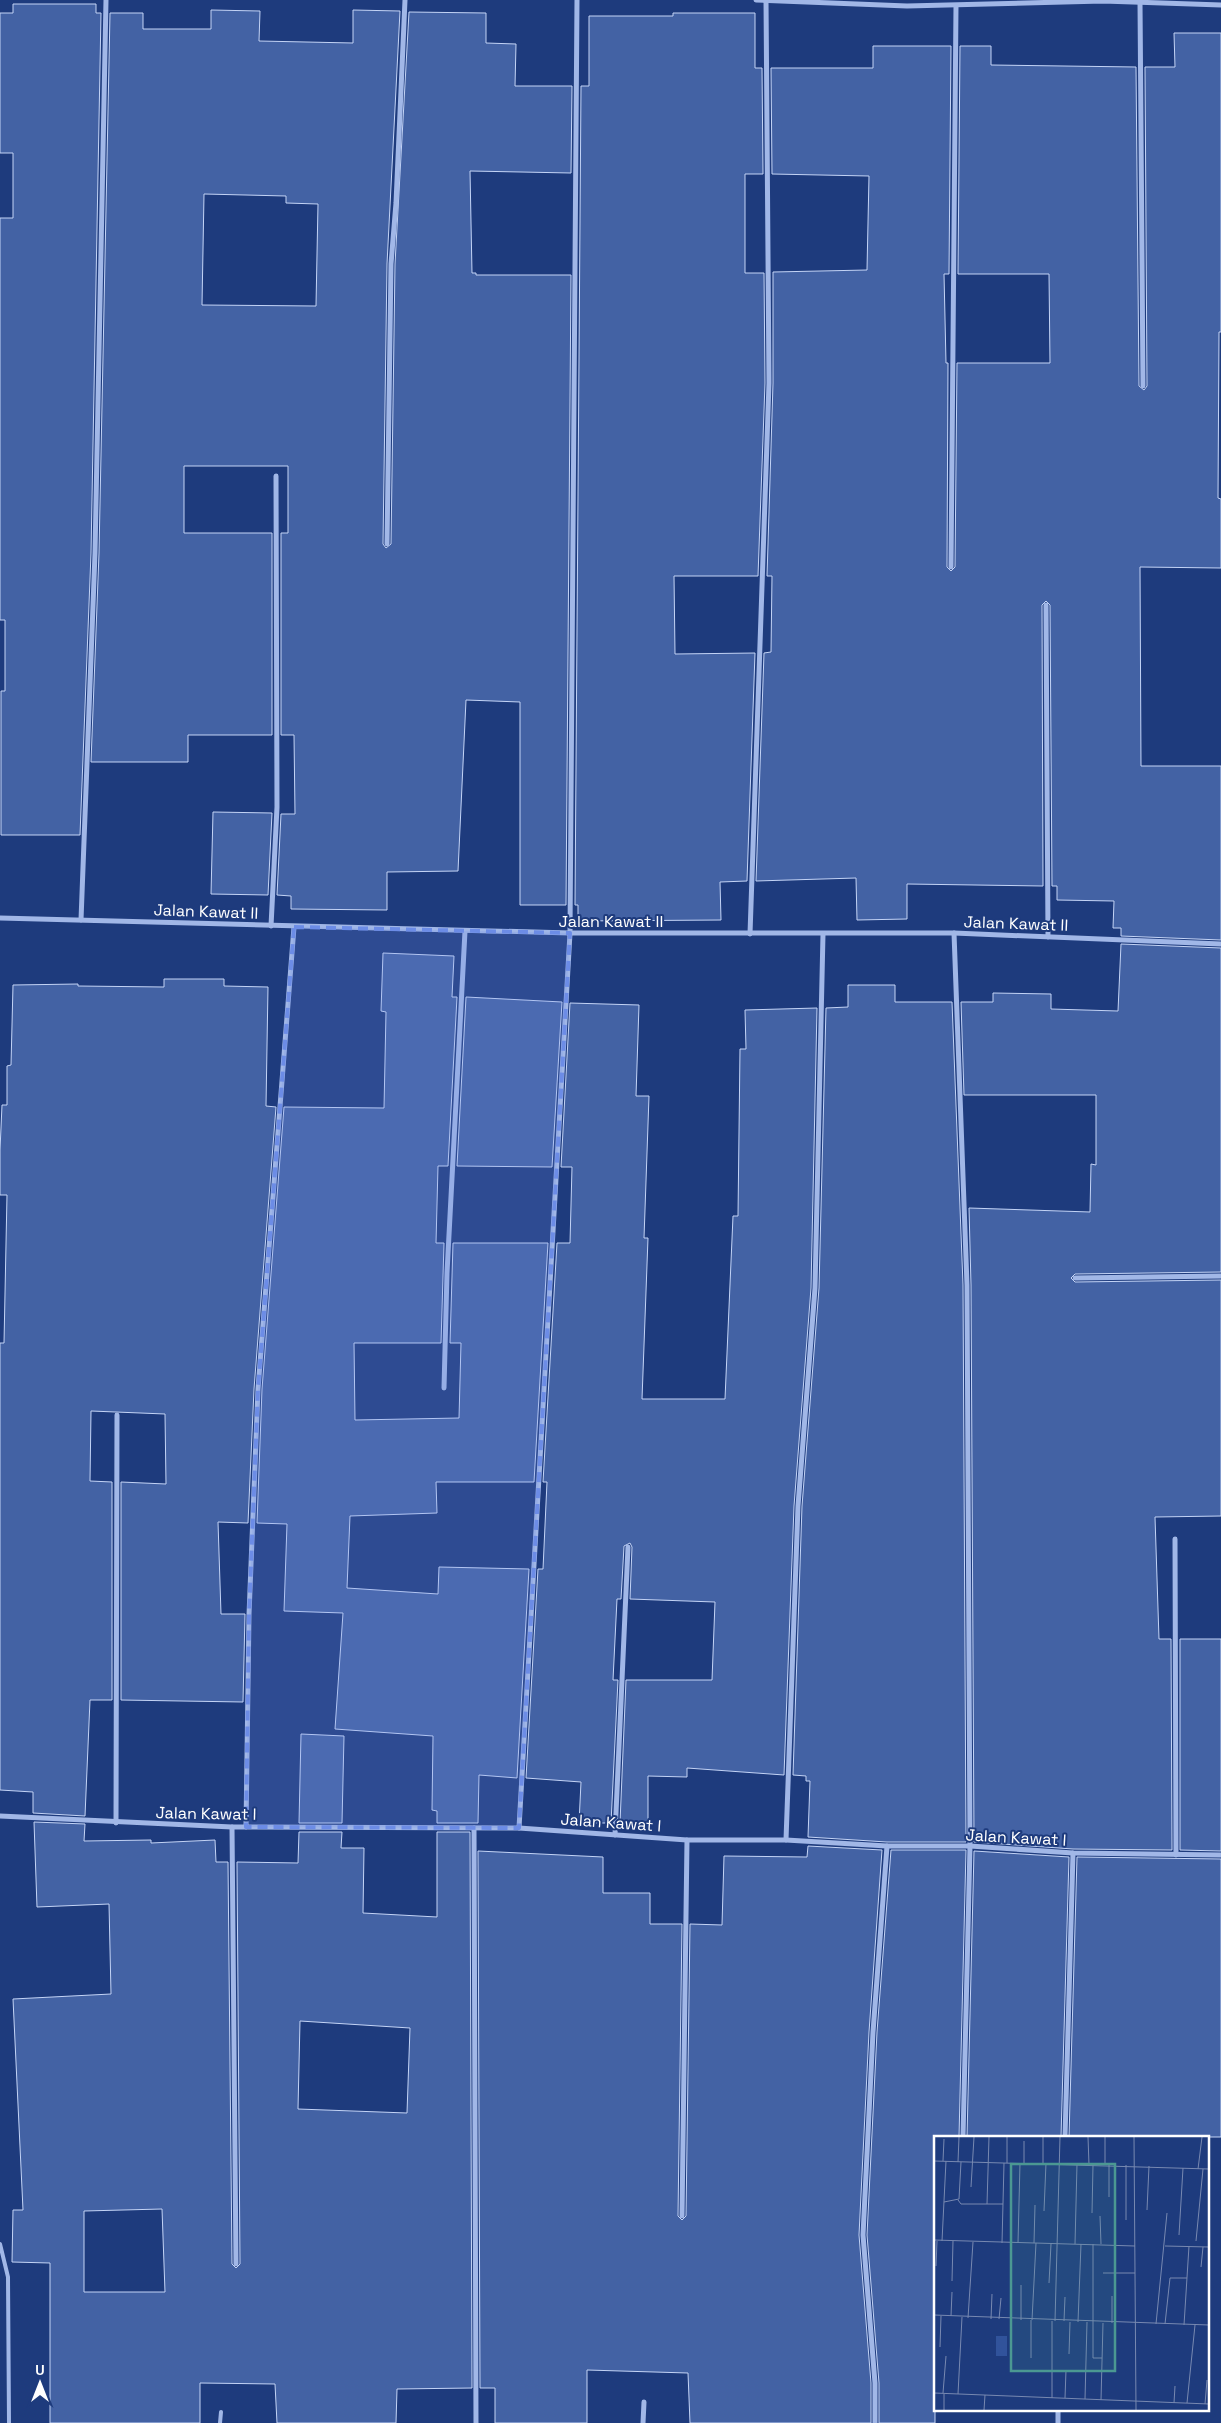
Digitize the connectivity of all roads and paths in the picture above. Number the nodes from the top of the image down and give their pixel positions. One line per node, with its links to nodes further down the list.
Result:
1 (106, 0): 17 (street)
2 (405, 0): 13 (street)
3 (577, 0): 21 (street)
4 (756, 0): 5 (street)
5 (766, 0): 8 (street); 23 (street)
6 (1103, 1): 7 (street); 9 (street)
7 (1140, 2): 10 (street); 11 (street)
8 (907, 3): 9 (street)
9 (956, 6): 14 (street)
10 (1221, 6)
11 (1143, 386)
12 (276, 476): 18 (street)
13 (387, 544)
14 (951, 568)
15 (1046, 605): 25 (street)
16 (0, 918): 17 (street, Jalan Kawat II)
17 (81, 920): 18 (street, Jalan Kawat II)
18 (271, 926): 19 (street, Jalan Kawat II)
19 (294, 927): 20 (street, Jalan Kawat II); 36 (street)
20 (465, 931): 21 (street, Jalan Kawat II); 29 (street)
21 (570, 933): 23 (street, Jalan Kawat II); 38 (street)
22 (954, 933): 24 (street, Jalan Kawat II); 25 (street, Jalan Kawat II); 43 (street)
23 (750, 934): 24 (street, Jalan Kawat II)
24 (822, 934): 41 (street)
25 (1048, 937): 26 (street, Jalan Kawat II)
26 (1221, 944)
27 (1221, 1276): 28 (street)
28 (1075, 1278)
29 (444, 1388)
30 (117, 1415): 34 (street)
31 (1175, 1539): 45 (street)
32 (628, 1547): 39 (street)
33 (0, 1816): 34 (street, Jalan Kawat I)
34 (116, 1823): 35 (street, Jalan Kawat I)
35 (232, 1827): 36 (street, Jalan Kawat I); 51 (street)
36 (246, 1827): 37 (street, Jalan Kawat I)
37 (474, 1828): 38 (street, Jalan Kawat I); 57 (street)
38 (519, 1828): 39 (street, Jalan Kawat I)
39 (614, 1835): 40 (street, Jalan Kawat I)
40 (687, 1840): 41 (street, Jalan Kawat I); 49 (street)
41 (786, 1840): 42 (street, Jalan Kawat I)
42 (887, 1846): 43 (street, Jalan Kawat I); 59 (street)
43 (970, 1846): 44 (street, Jalan Kawat I); 47 (street)
44 (1073, 1853): 45 (street, Jalan Kawat I); 48 (street)
45 (1176, 1855): 46 (street, Jalan Kawat I)
46 (1221, 1855)
47 (963, 2136)
48 (1065, 2136)
49 (682, 2216)
50 (0, 2244): 55 (lane)
51 (236, 2264)
52 (644, 2402): 58 (street)
53 (1058, 2410): 60 (street)
54 (221, 2412): 56 (lane)
55 (9, 2423)
56 (220, 2423)
57 (476, 2423)
58 (643, 2423)
59 (875, 2423)
60 (1058, 2423)

